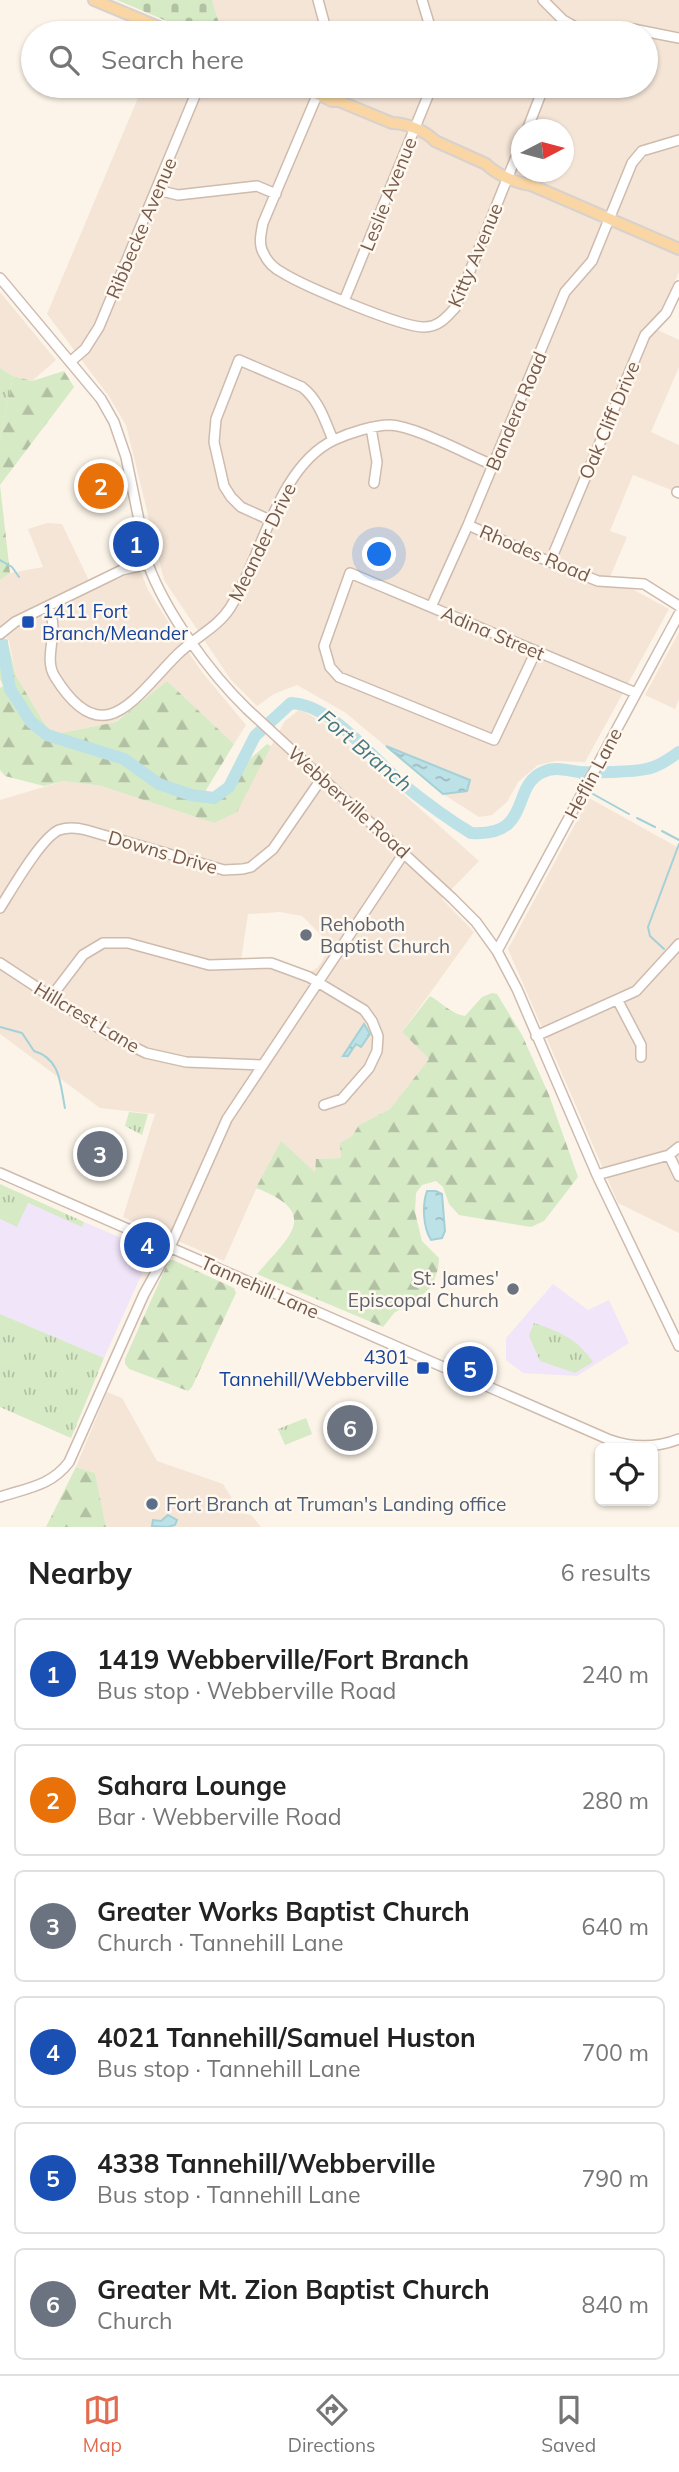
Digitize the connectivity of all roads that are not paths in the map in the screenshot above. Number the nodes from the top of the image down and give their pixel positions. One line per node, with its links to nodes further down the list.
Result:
1 (94, 0): 5 (main road)
2 (318, 0): 6 (street)
3 (422, 0): 7 (street)
4 (543, 0): 8 (street)
5 (144, 21)
6 (324, 21)
7 (428, 21)
8 (560, 21)
9 (658, 34): 10 (street)
10 (679, 38)
11 (194, 98): 21 (street, Ribbecke Avenue)
12 (315, 98): 22 (street)
13 (336, 98): 17 (main road)
14 (427, 98): 17 (street, Leslie Avenue)
15 (539, 98): 16 (street)
16 (531, 119)
17 (414, 132): 20 (main road); 27 (street, Leslie Avenue)
18 (679, 140): 23 (street, Bandera Road)
19 (511, 169): 20 (street, Kitty Avenue)
20 (509, 174): 23 (main road); 27 (street, Kitty Avenue)
21 (157, 190): 22 (street); 28 (street, Ribbecke Avenue)
22 (276, 194): 27 (street)
23 (610, 220): 24 (main road); 31 (street, Bandera Road)
24 (679, 248)
25 (0, 278): 28 (street, Webberville Road)
26 (679, 286): 35 (street, Oak Cliff Drive)
27 (344, 301)
28 (70, 362): 36 (street, Webberville Road)
29 (371, 428): 30 (street, Meander Drive); 31 (street, Meander Drive); 32 (street)
30 (333, 440): 33 (street, Meander Drive); 33 (street)
31 (493, 466): 34 (street, Bandera Road)
32 (374, 483)
33 (270, 520): 42 (street, Meander Drive)
34 (468, 524): 35 (street, Rhodes Road); 39 (street, Bandera Road)
35 (550, 562): 38 (street, Rhodes Road)
36 (148, 564): 37 (street); 42 (street, Webberville Road)
37 (48, 606): 41 (street); 42 (street, Meander Drive)
38 (679, 606)
39 (431, 607): 43 (street, Adina Street); 43 (street, Adina Street)
40 (679, 614): 44 (street, Heflin Lane)
41 (0, 634)
42 (192, 641): 45 (street, Webberville Road)
43 (536, 651): 44 (street, Adina Street)
44 (636, 693): 49 (street, Heflin Lane)
45 (322, 778): 46 (street, Webberville Road); 47 (street, Downs Drive)
46 (404, 853): 48 (street, Webberville Road); 53 (street)
47 (0, 908)
48 (483, 931): 49 (street); 51 (street, Webberville Road)
49 (507, 932): 51 (street, Heflin Lane)
50 (679, 944): 55 (street)
51 (497, 951): 56 (street, Webberville Road)
52 (0, 963): 54 (street, Hillcrest Lane)
53 (317, 981): 54 (street); 58 (street); 59 (street)
54 (51, 997): 58 (street, Hillcrest Lane)
55 (618, 1001): 56 (street); 57 (street)
56 (536, 1036): 63 (street, Webberville Road)
57 (641, 1057)
58 (262, 1065): 65 (street)
59 (324, 1105)
60 (679, 1147): 61 (street)
61 (669, 1155): 63 (street); 64 (street)
62 (0, 1173): 65 (street, Tannehill Lane)
63 (597, 1175): 66 (street, Webberville Road)
64 (679, 1176)
65 (170, 1247): 67 (street, Tannehill Lane); 68 (street)
66 (679, 1346)
67 (679, 1440)
68 (0, 1497)

